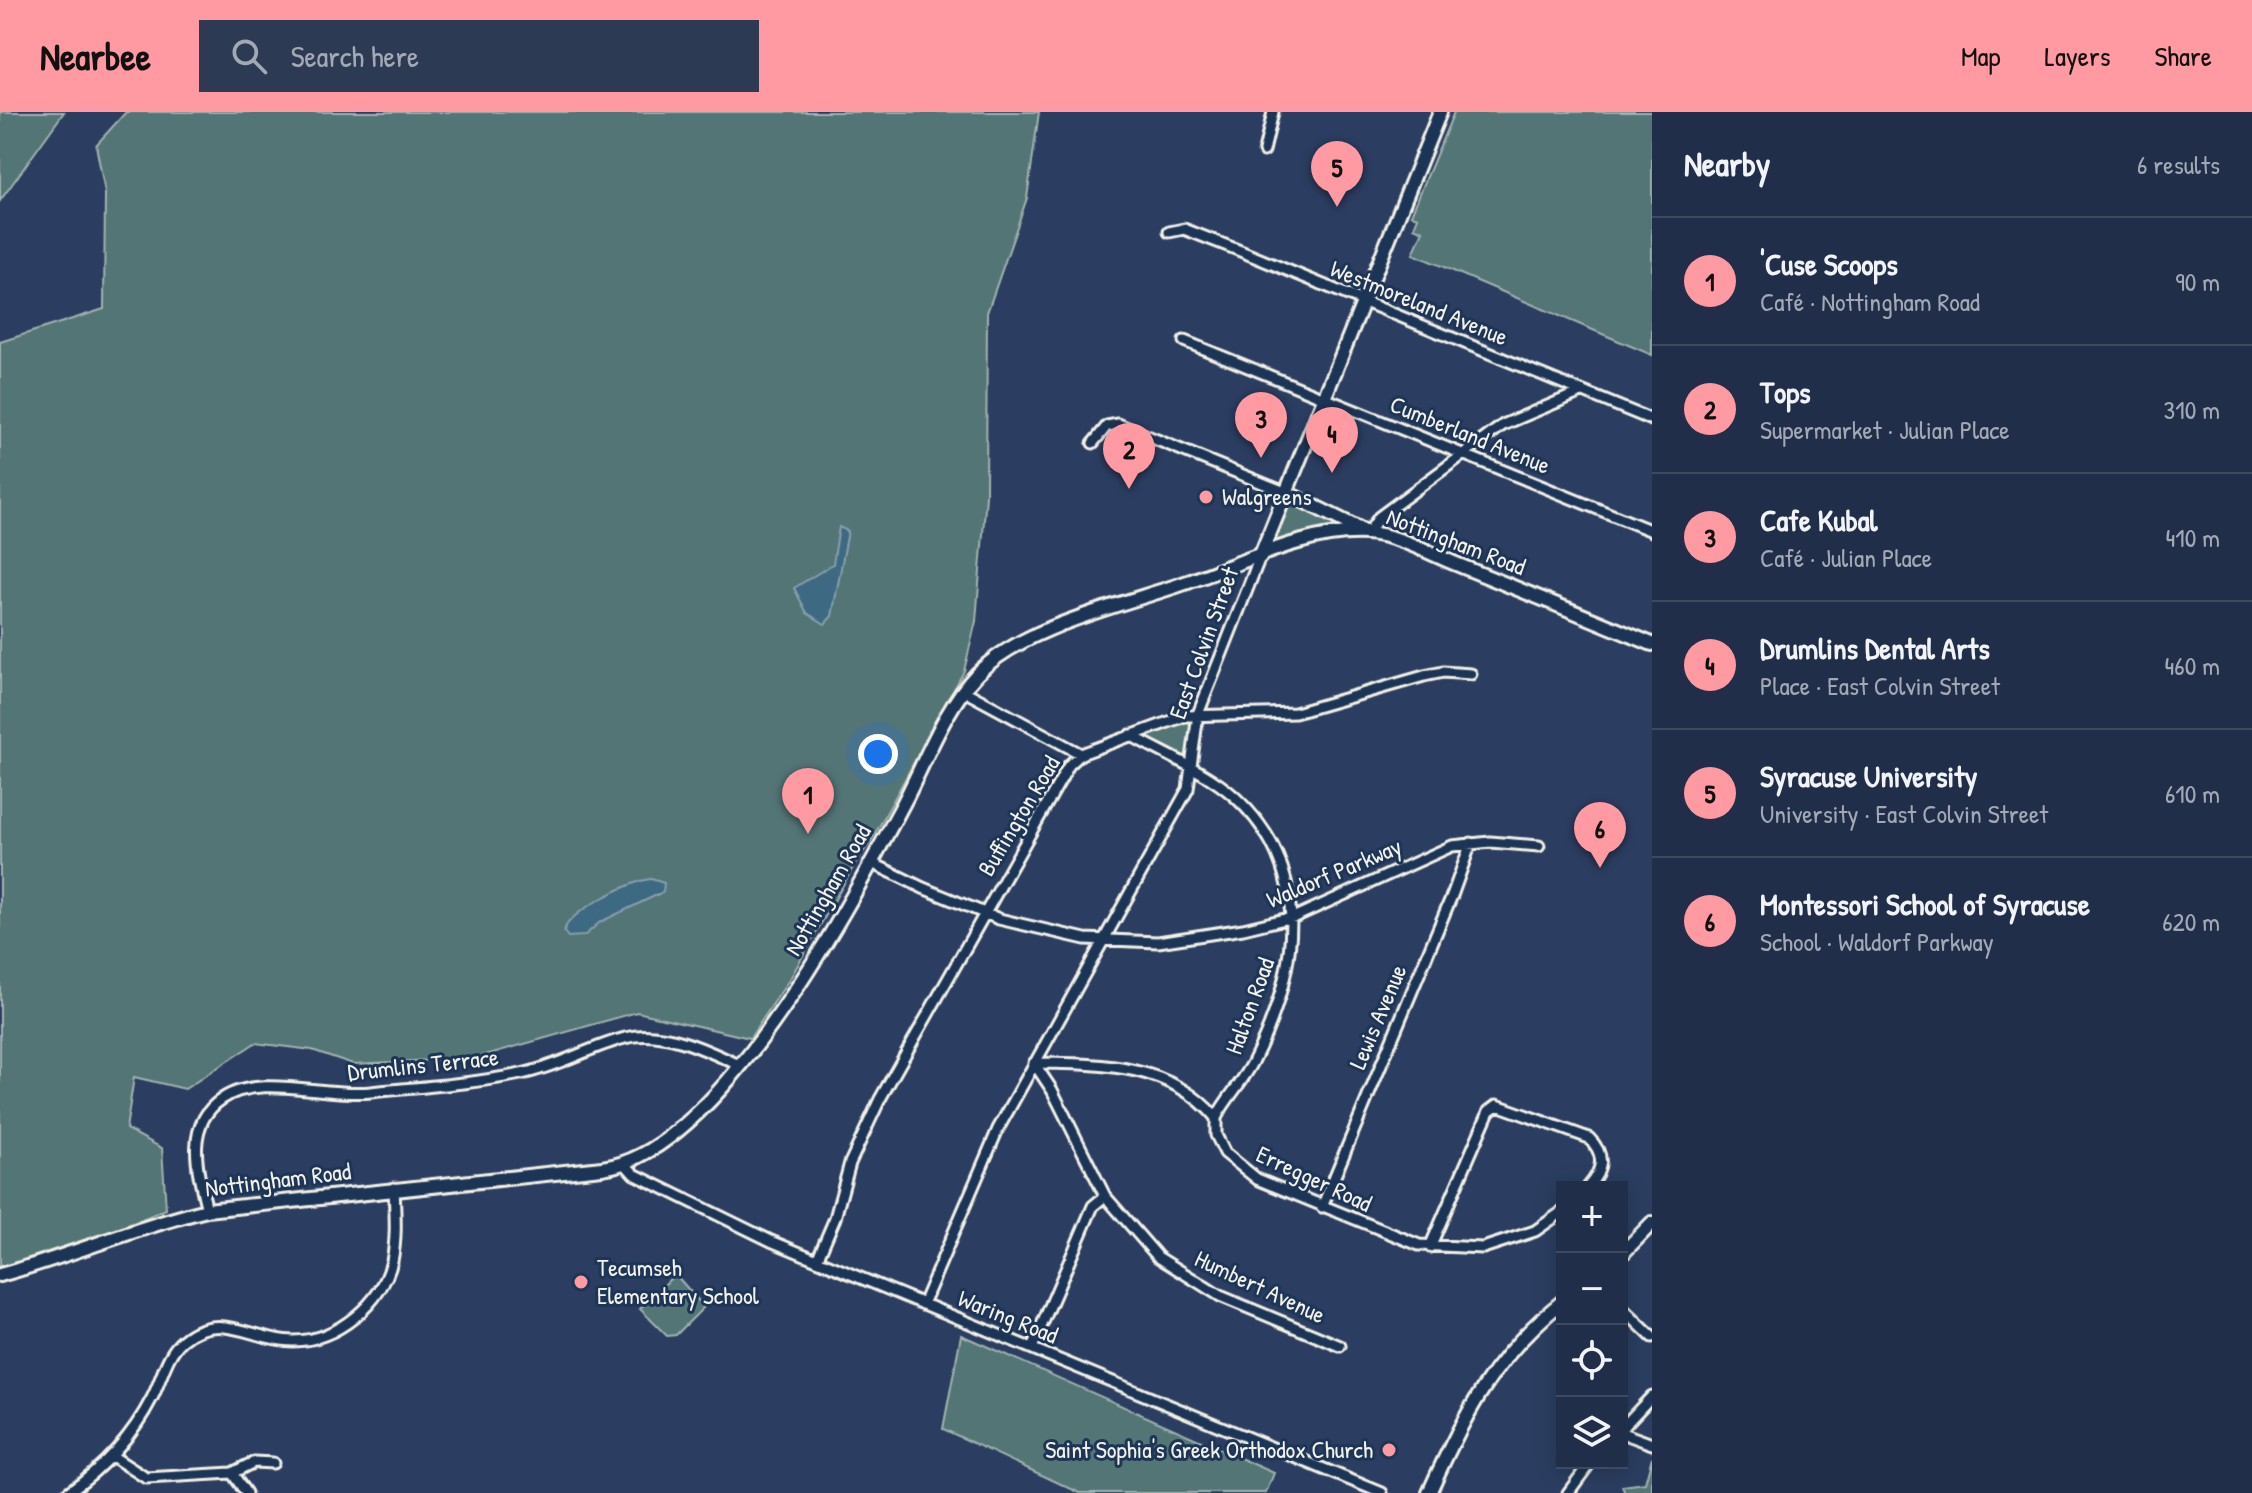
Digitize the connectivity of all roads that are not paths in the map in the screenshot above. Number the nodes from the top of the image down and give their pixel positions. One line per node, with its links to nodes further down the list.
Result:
1 (1273, 112): 3 (street)
2 (1440, 112): 5 (street, East Colvin Street)
3 (1264, 151)
4 (1169, 232): 5 (street, Westmoreland Avenue)
5 (1364, 301): 7 (street, Westmoreland Avenue); 8 (street, East Colvin Street)
6 (1184, 341): 8 (street, Cumberland Avenue)
7 (1581, 392): 9 (street, Westmoreland Avenue); 11 (street)
8 (1325, 398): 11 (street, Cumberland Avenue); 12 (street, East Colvin Street)
9 (1652, 420)
10 (1093, 443): 12 (street)
11 (1463, 454): 13 (street, Cumberland Avenue); 14 (street)
12 (1287, 493): 14 (street); 15 (street, East Colvin Street)
13 (1652, 531)
14 (1368, 533): 15 (street, Nottingham Road); 16 (street, Nottingham Road)
15 (1260, 557): 18 (street, Nottingham Road); 19 (street, East Colvin Street)
16 (1652, 644)
17 (1471, 674): 19 (street, Buffington Road)
18 (964, 691): 21 (street); 25 (street, Nottingham Road)
19 (1198, 714): 20 (street, Buffington Road); 22 (street, East Colvin Street)
20 (1130, 735): 21 (street, Buffington Road); 22 (street, Halton Road)
21 (1081, 754): 26 (street, Buffington Road)
22 (1191, 769): 27 (street, Halton Road); 28 (street, East Colvin Street)
23 (1471, 843): 24 (street, Waldorf Parkway); 27 (street, Waldorf Parkway); 36 (street, Lewis Avenue)
24 (1539, 846)
25 (870, 862): 26 (street, Waldorf Parkway); 30 (street, Nottingham Road)
26 (985, 914): 28 (street, Waldorf Parkway); 42 (street, Buffington Road)
27 (1292, 917): 28 (street, Waldorf Parkway); 31 (street, Halton Road)
28 (1105, 941): 29 (street, East Colvin Street)
29 (1034, 1063): 31 (street); 35 (street, Humbert Avenue); 44 (street, East Colvin Street)
30 (741, 1066): 32 (street, Nottingham Road); 37 (street, Drumlins Terrace)
31 (1216, 1118): 36 (street, Erregger Road)
32 (626, 1165): 34 (street, Nottingham Road); 42 (street, Waring Road)
33 (1592, 1181): 40 (street)
34 (394, 1188): 37 (street, Nottingham Road); 54 (street)
35 (1105, 1196): 48 (street, Humbert Avenue); 49 (street)
36 (1322, 1207): 40 (street, Erregger Road)
37 (207, 1210): 43 (street, Nottingham Road)
38 (1556, 1216): 40 (street, Erregger Road)
39 (1652, 1223): 41 (street)
40 (1430, 1247)
41 (1623, 1253)
42 (817, 1260): 44 (street, Waring Road)
43 (0, 1275)
44 (923, 1304): 49 (street, Waring Road)
45 (1556, 1307): 61 (street)
46 (1628, 1314): 47 (street)
47 (1652, 1337)
48 (1340, 1346)
49 (1032, 1348): 60 (street, Waring Road)
50 (1652, 1396): 51 (street)
51 (1628, 1423)
52 (1628, 1433): 53 (street)
53 (1652, 1444)
54 (112, 1456): 57 (street); 58 (street)
55 (273, 1463): 57 (street)
56 (1586, 1469): 62 (street)
57 (232, 1473): 59 (street)
58 (67, 1493)
59 (246, 1493)
60 (1382, 1493)
61 (1429, 1493)
62 (1568, 1493)

